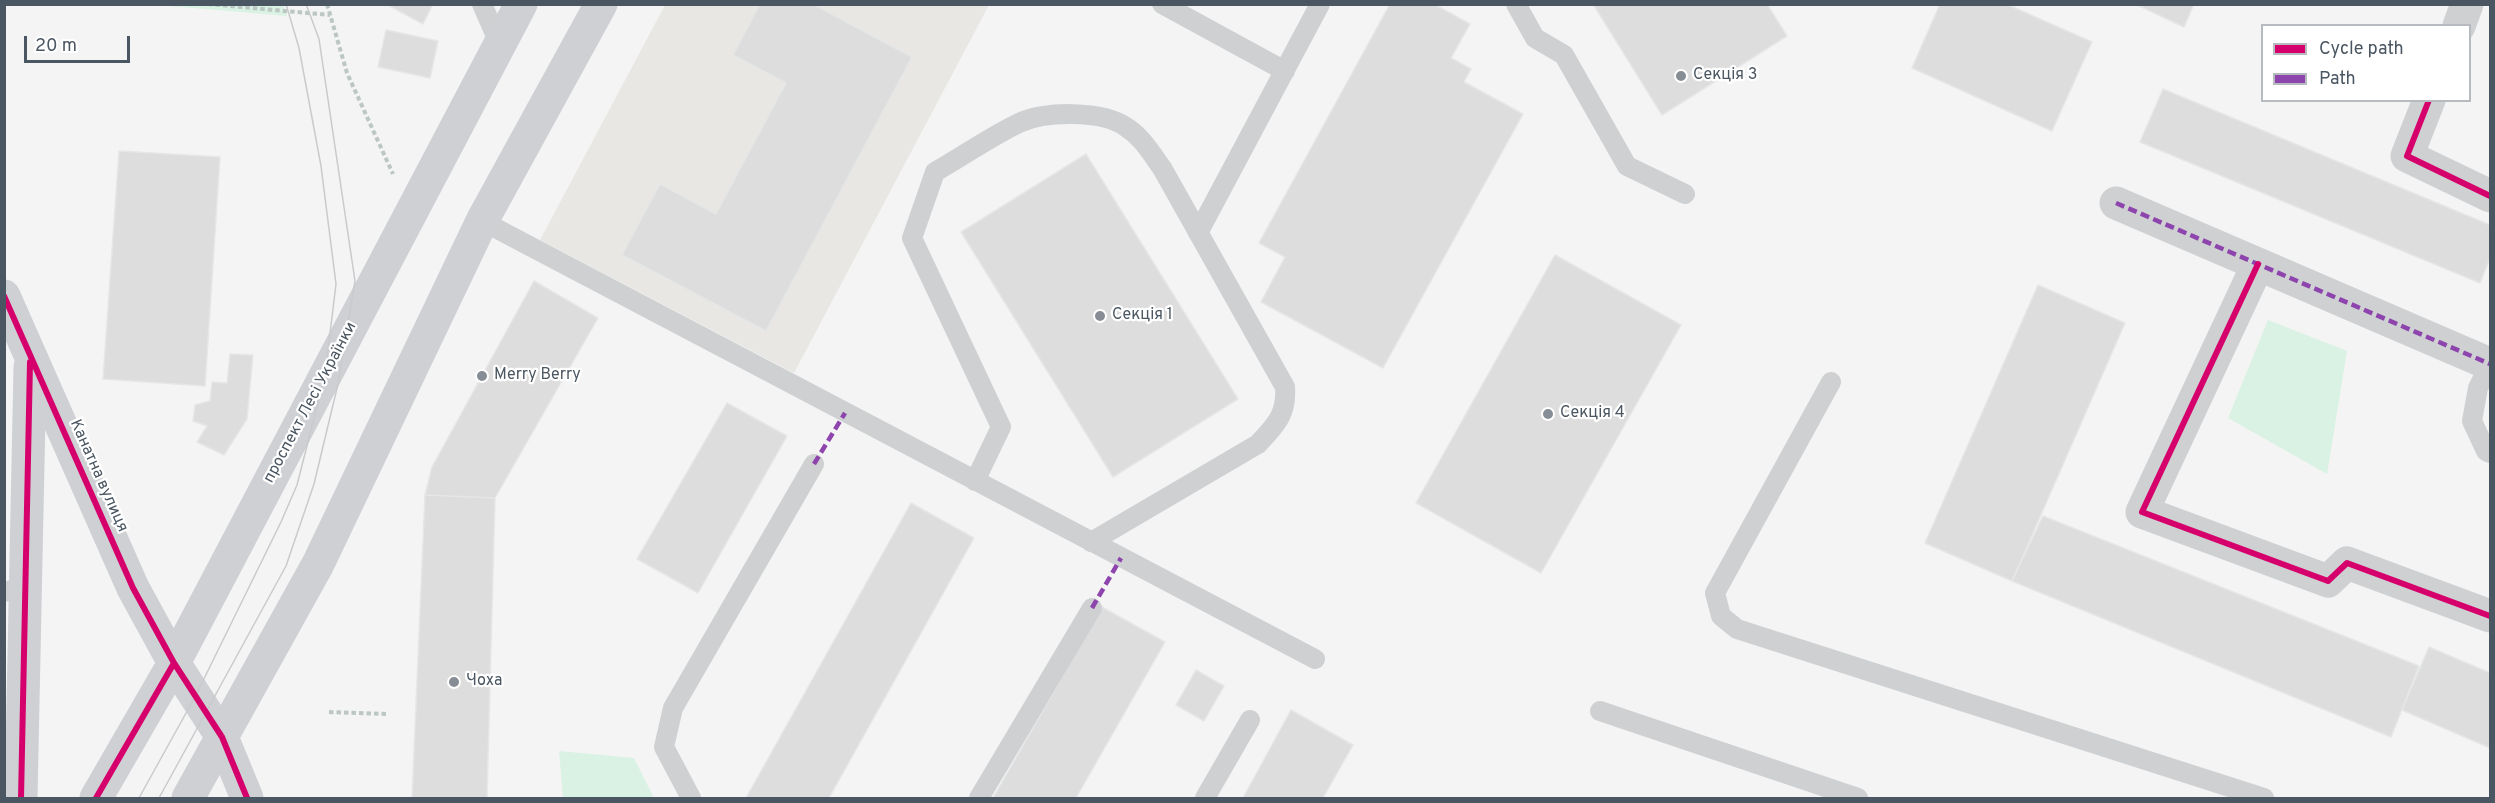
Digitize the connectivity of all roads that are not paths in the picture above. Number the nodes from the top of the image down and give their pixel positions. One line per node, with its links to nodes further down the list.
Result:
1 (482, 4): 9 (lane)
2 (521, 4): 9 (main road, проспект Лесі Українки)
3 (601, 4): 15 (main road)
4 (1162, 4): 10 (lane)
5 (1320, 4): 10 (lane)
6 (1516, 4): 12 (lane)
7 (2468, 4): 8 (street)
8 (2460, 24)
9 (499, 43): 30 (main road, проспект Лесі Українки)
10 (1285, 71): 16 (lane)
11 (2428, 102): 13 (street)
12 (1685, 194)
13 (2490, 196)
14 (2116, 203): 17 (street)
15 (482, 221): 24 (lane); 33 (main road)
16 (1198, 233): 24 (lane); 25 (lane)
17 (2258, 264): 20 (street); 28 (street)
18 (4, 296): 19 (main road, Канатна вулиця)
19 (31, 356): 26 (main road); 30 (main road, Канатна вулиця)
20 (2490, 364): 22 (lane)
21 (1831, 382): 42 (lane)
22 (2490, 453)
23 (814, 464): 38 (lane)
24 (975, 481): 25 (lane)
25 (1091, 542): 29 (lane)
26 (15, 589): 34 (main road)
27 (1092, 608): 39 (lane)
28 (2490, 616)
29 (1315, 659)
30 (174, 663): 33 (main road, Канатна вулиця); 35 (main road, проспект Лесі Українки)
31 (1600, 711): 41 (lane)
32 (1250, 720): 40 (lane)
33 (222, 737): 36 (main road); 37 (main road, Канатна вулиця)
34 (21, 798)
35 (96, 798)
36 (188, 798)
37 (247, 798)
38 (692, 798)
39 (979, 798)
40 (1205, 798)
41 (1858, 798)
42 (2264, 798)

